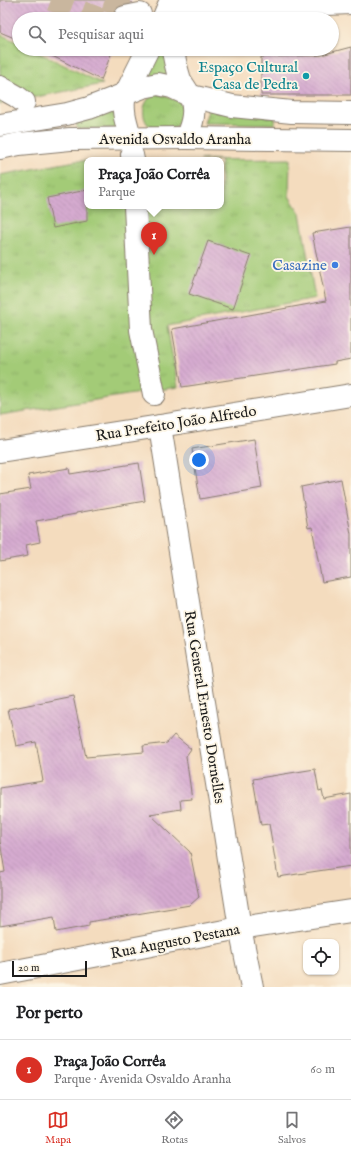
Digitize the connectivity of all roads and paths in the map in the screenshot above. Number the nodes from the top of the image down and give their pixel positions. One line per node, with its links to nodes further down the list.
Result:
1 (351, 3): 2 (street)
2 (168, 12)
3 (144, 56): 6 (street)
4 (175, 56): 7 (street)
5 (0, 87): 8 (street)
6 (125, 95): 7 (street, Avenida Osvaldo Aranha); 10 (street, Avenida Osvaldo Aranha); 14 (street)
7 (191, 96): 9 (street, Avenida Osvaldo Aranha); 11 (street)
8 (24, 102)
9 (351, 113)
10 (0, 125)
11 (186, 138): 12 (street, Avenida Osvaldo Aranha); 14 (street, Avenida Osvaldo Aranha)
12 (351, 140)
13 (0, 148): 14 (street, Avenida Osvaldo Aranha)
14 (132, 151)
15 (135, 209): 16 (street)
16 (154, 394)
17 (351, 395): 18 (street, Rua Prefeito João Alfredo)
18 (160, 426): 19 (street, Rua Prefeito João Alfredo); 21 (street, Rua General Ernesto Dornelles)
19 (0, 450)
20 (351, 911): 21 (street, Rua Augusto Pestana)
21 (240, 928): 22 (street, Rua Augusto Pestana); 23 (street, Rua General Ernesto Dornelles)
22 (0, 974)
23 (252, 987)

